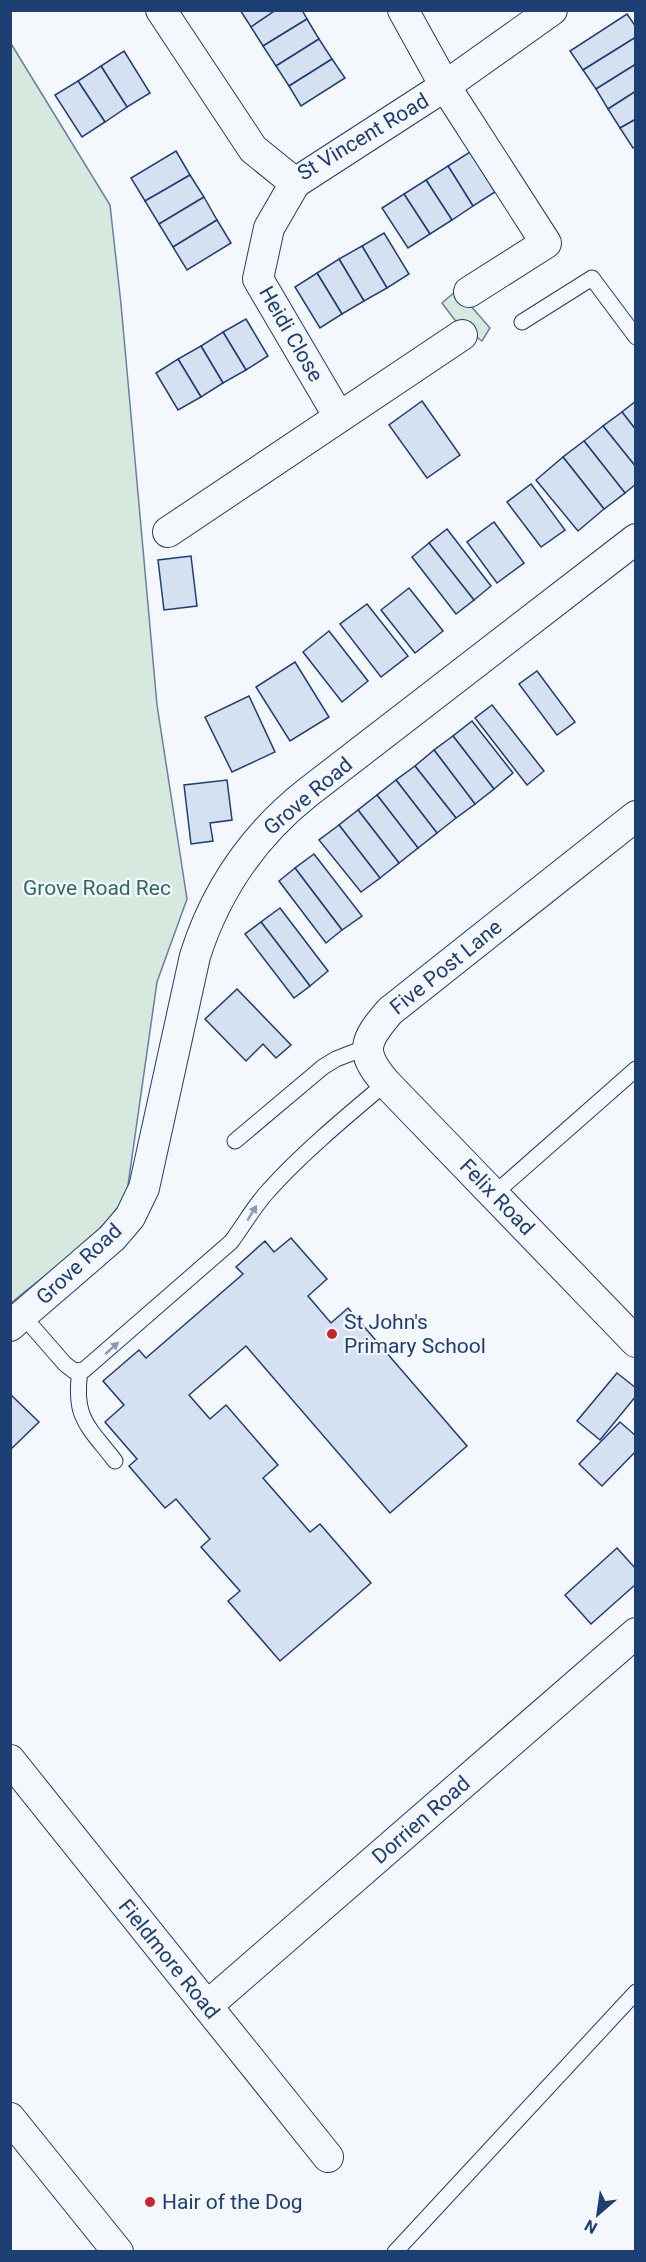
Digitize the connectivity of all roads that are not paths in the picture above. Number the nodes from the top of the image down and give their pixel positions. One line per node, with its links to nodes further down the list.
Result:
1 (160, 10): 5 (street, St Vincent Road)
2 (403, 10): 4 (street)
3 (552, 10): 4 (street, St Vincent Road)
4 (445, 86): 5 (street, St Vincent Road); 6 (street)
5 (295, 183): 10 (street, Heidi Close)
6 (469, 292)
7 (522, 322): 9 (lane)
8 (462, 335): 10 (street)
9 (636, 337)
10 (339, 417): 11 (street)
11 (168, 532)
12 (636, 539): 19 (street, Grove Road)
13 (636, 816): 14 (street, Five Post Lane)
14 (367, 1047): 16 (street, Felix Road); 17 (lane)
15 (636, 1069): 18 (lane)
16 (386, 1083): 18 (street, Felix Road); 21 (lane, one-way to 16)
17 (235, 1141)
18 (494, 1194): 20 (street, Felix Road)
19 (16, 1321): 21 (lane)
20 (636, 1342)
21 (80, 1371): 22 (lane)
22 (115, 1461)
23 (636, 1634): 26 (street, Dorrien Road)
24 (10, 1760): 26 (street, Fieldmore Road)
25 (636, 1992): 30 (lane)
26 (207, 2006): 28 (street, Fieldmore Road)
27 (10, 2118): 29 (street)
28 (328, 2157)
29 (118, 2252)
30 (395, 2252)

